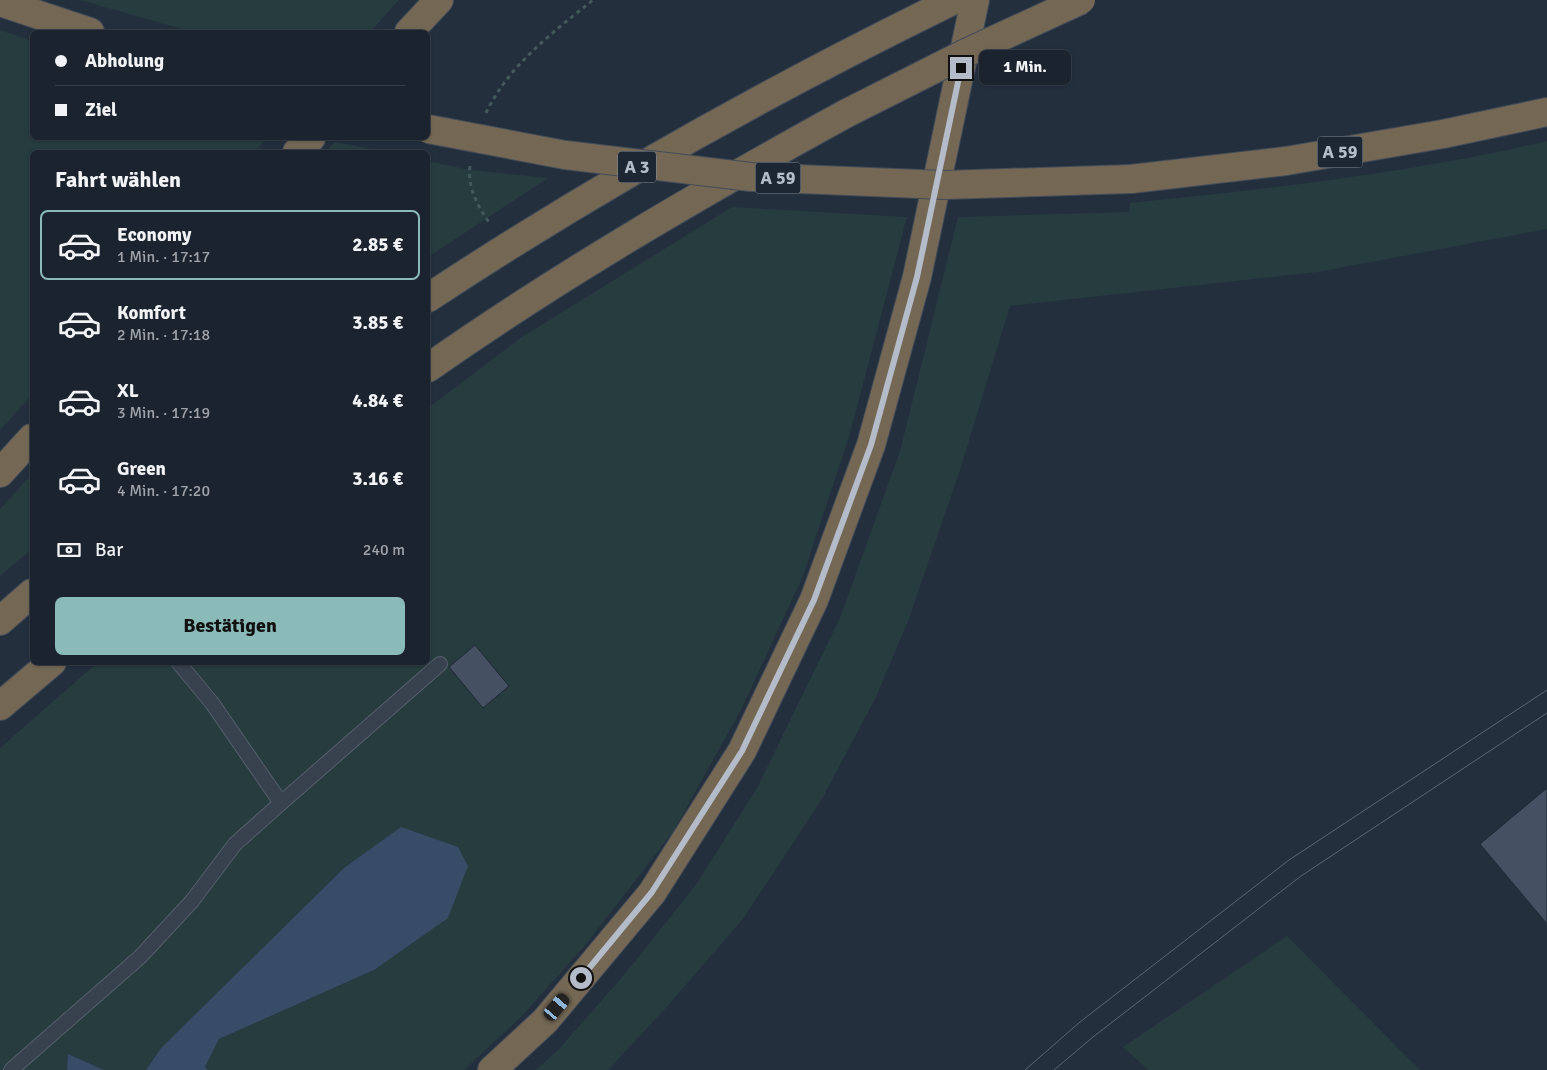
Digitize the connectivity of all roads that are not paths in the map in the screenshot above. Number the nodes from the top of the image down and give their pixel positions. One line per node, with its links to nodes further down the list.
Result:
1 (439, 0): 7 (highway)
2 (954, 0): 12 (highway, A 3)
3 (975, 0): 24 (highway)
4 (1081, 0): 13 (highway, bridge)
5 (0, 2): 6 (highway)
6 (84, 30)
7 (411, 30)
8 (1547, 112): 9 (highway, A 59, bridge)
9 (430, 129)
10 (309, 140): 11 (highway)
11 (299, 150)
12 (430, 297)
13 (430, 367)
14 (30, 440): 15 (highway)
15 (0, 472)
16 (30, 595): 17 (highway)
17 (0, 621)
18 (440, 664): 22 (lane)
19 (48, 665): 21 (highway)
20 (180, 665): 22 (lane)
21 (0, 706)
22 (280, 804): 23 (lane)
23 (11, 1070)
24 (492, 1070)

